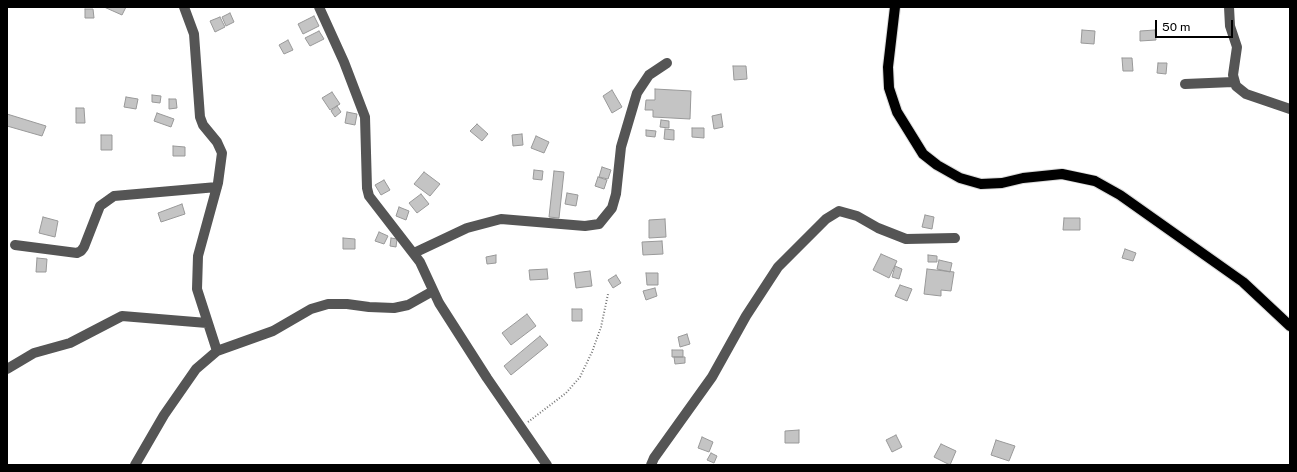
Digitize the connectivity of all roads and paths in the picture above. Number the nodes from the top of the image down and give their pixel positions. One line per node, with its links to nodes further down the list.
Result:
1 (184, 7): 9 (street)
2 (319, 7): 12 (street)
3 (895, 7): 16 (main road)
4 (1229, 7): 6 (street)
5 (667, 63): 12 (street)
6 (1234, 81): 7 (street); 8 (street)
7 (1185, 84)
8 (1290, 109)
9 (217, 187): 11 (street); 15 (street)
10 (955, 238): 22 (street)
11 (15, 245)
12 (414, 253): 13 (street)
13 (433, 291): 17 (street); 19 (street)
14 (608, 294): 19 (path)
15 (207, 323): 17 (street); 18 (street)
16 (1290, 326)
17 (217, 352): 20 (street)
18 (7, 368)
19 (521, 427): 21 (street)
20 (135, 465)
21 (547, 465)
22 (651, 465)

